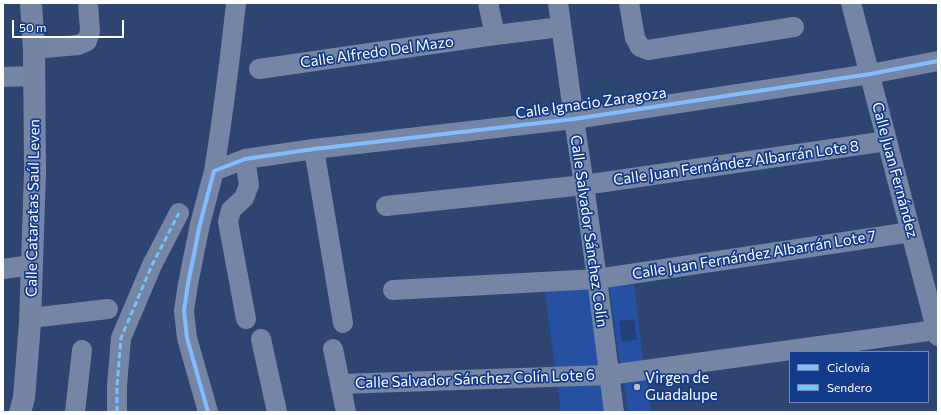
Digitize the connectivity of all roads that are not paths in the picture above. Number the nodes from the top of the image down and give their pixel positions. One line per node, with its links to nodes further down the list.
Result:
1 (30, 3): 11 (main road, Calle Cataratas Saúl Leven)
2 (88, 3): 11 (street)
3 (236, 3): 21 (street)
4 (488, 3): 10 (street)
5 (558, 3): 8 (street, Calle Salvador Sánchez Colín)
6 (629, 3): 9 (street)
7 (851, 3): 14 (street, Calle Juan Fernández)
8 (561, 27): 10 (street, Calle Alfredo Del Mazo); 17 (street, Calle Salvador Sánchez Colín)
9 (794, 27)
10 (495, 35): 13 (street, Calle Alfredo Del Mazo)
11 (34, 48): 15 (main road, Calle Cataratas Saúl Leven)
12 (938, 62): 14 (street, Calle Ignacio Zaragoza)
13 (259, 69)
14 (870, 74): 17 (street, Calle Ignacio Zaragoza); 18 (street, Calle Juan Fernández)
15 (35, 76): 16 (street); 26 (main road, Calle Cataratas Saúl Leven)
16 (3, 77)
17 (574, 119): 19 (street, Calle Ignacio Zaragoza); 22 (street, Calle Salvador Sánchez Colín)
18 (887, 141): 22 (street, Calle Juan Fernández Albarrán Lote 8); 25 (street, Calle Juan Fernández)
19 (314, 149): 20 (street, Calle Ignacio Zaragoza); 33 (street)
20 (245, 159): 21 (street, Calle Ignacio Zaragoza); 32 (street)
21 (214, 171): 45 (street)
22 (584, 185): 23 (street, Calle Juan Fernández Albarrán Lote 8); 28 (street, Calle Salvador Sánchez Colín)
23 (386, 206)
24 (179, 213): 44 (street)
25 (911, 232): 28 (street, Calle Juan Fernández Albarrán Lote 7); 34 (street, Calle Juan Fernández)
26 (32, 265): 27 (street); 31 (main road, Calle Cataratas Saúl Leven)
27 (3, 269)
28 (597, 279): 29 (street, Calle Juan Fernández Albarrán Lote 7); 40 (street, Calle Salvador Sánchez Colín)
29 (393, 290)
30 (108, 309): 31 (street)
31 (31, 318): 42 (main road, Calle Cataratas Saúl Leven)
32 (246, 319)
33 (343, 323)
34 (937, 333): 38 (street, Calle Salvador Sánchez Colín Lote 6)
35 (261, 339): 46 (street)
36 (333, 349): 41 (street)
37 (82, 350): 43 (street)
38 (796, 351)
39 (789, 352): 40 (street, Calle Salvador Sánchez Colín Lote 6)
40 (609, 375): 41 (street, Calle Salvador Sánchez Colín Lote 6); 48 (street, Calle Salvador Sánchez Colín)
41 (340, 384): 47 (street)
42 (20, 412)
43 (75, 412)
44 (117, 412)
45 (208, 412)
46 (277, 412)
47 (346, 412)
48 (614, 412)

